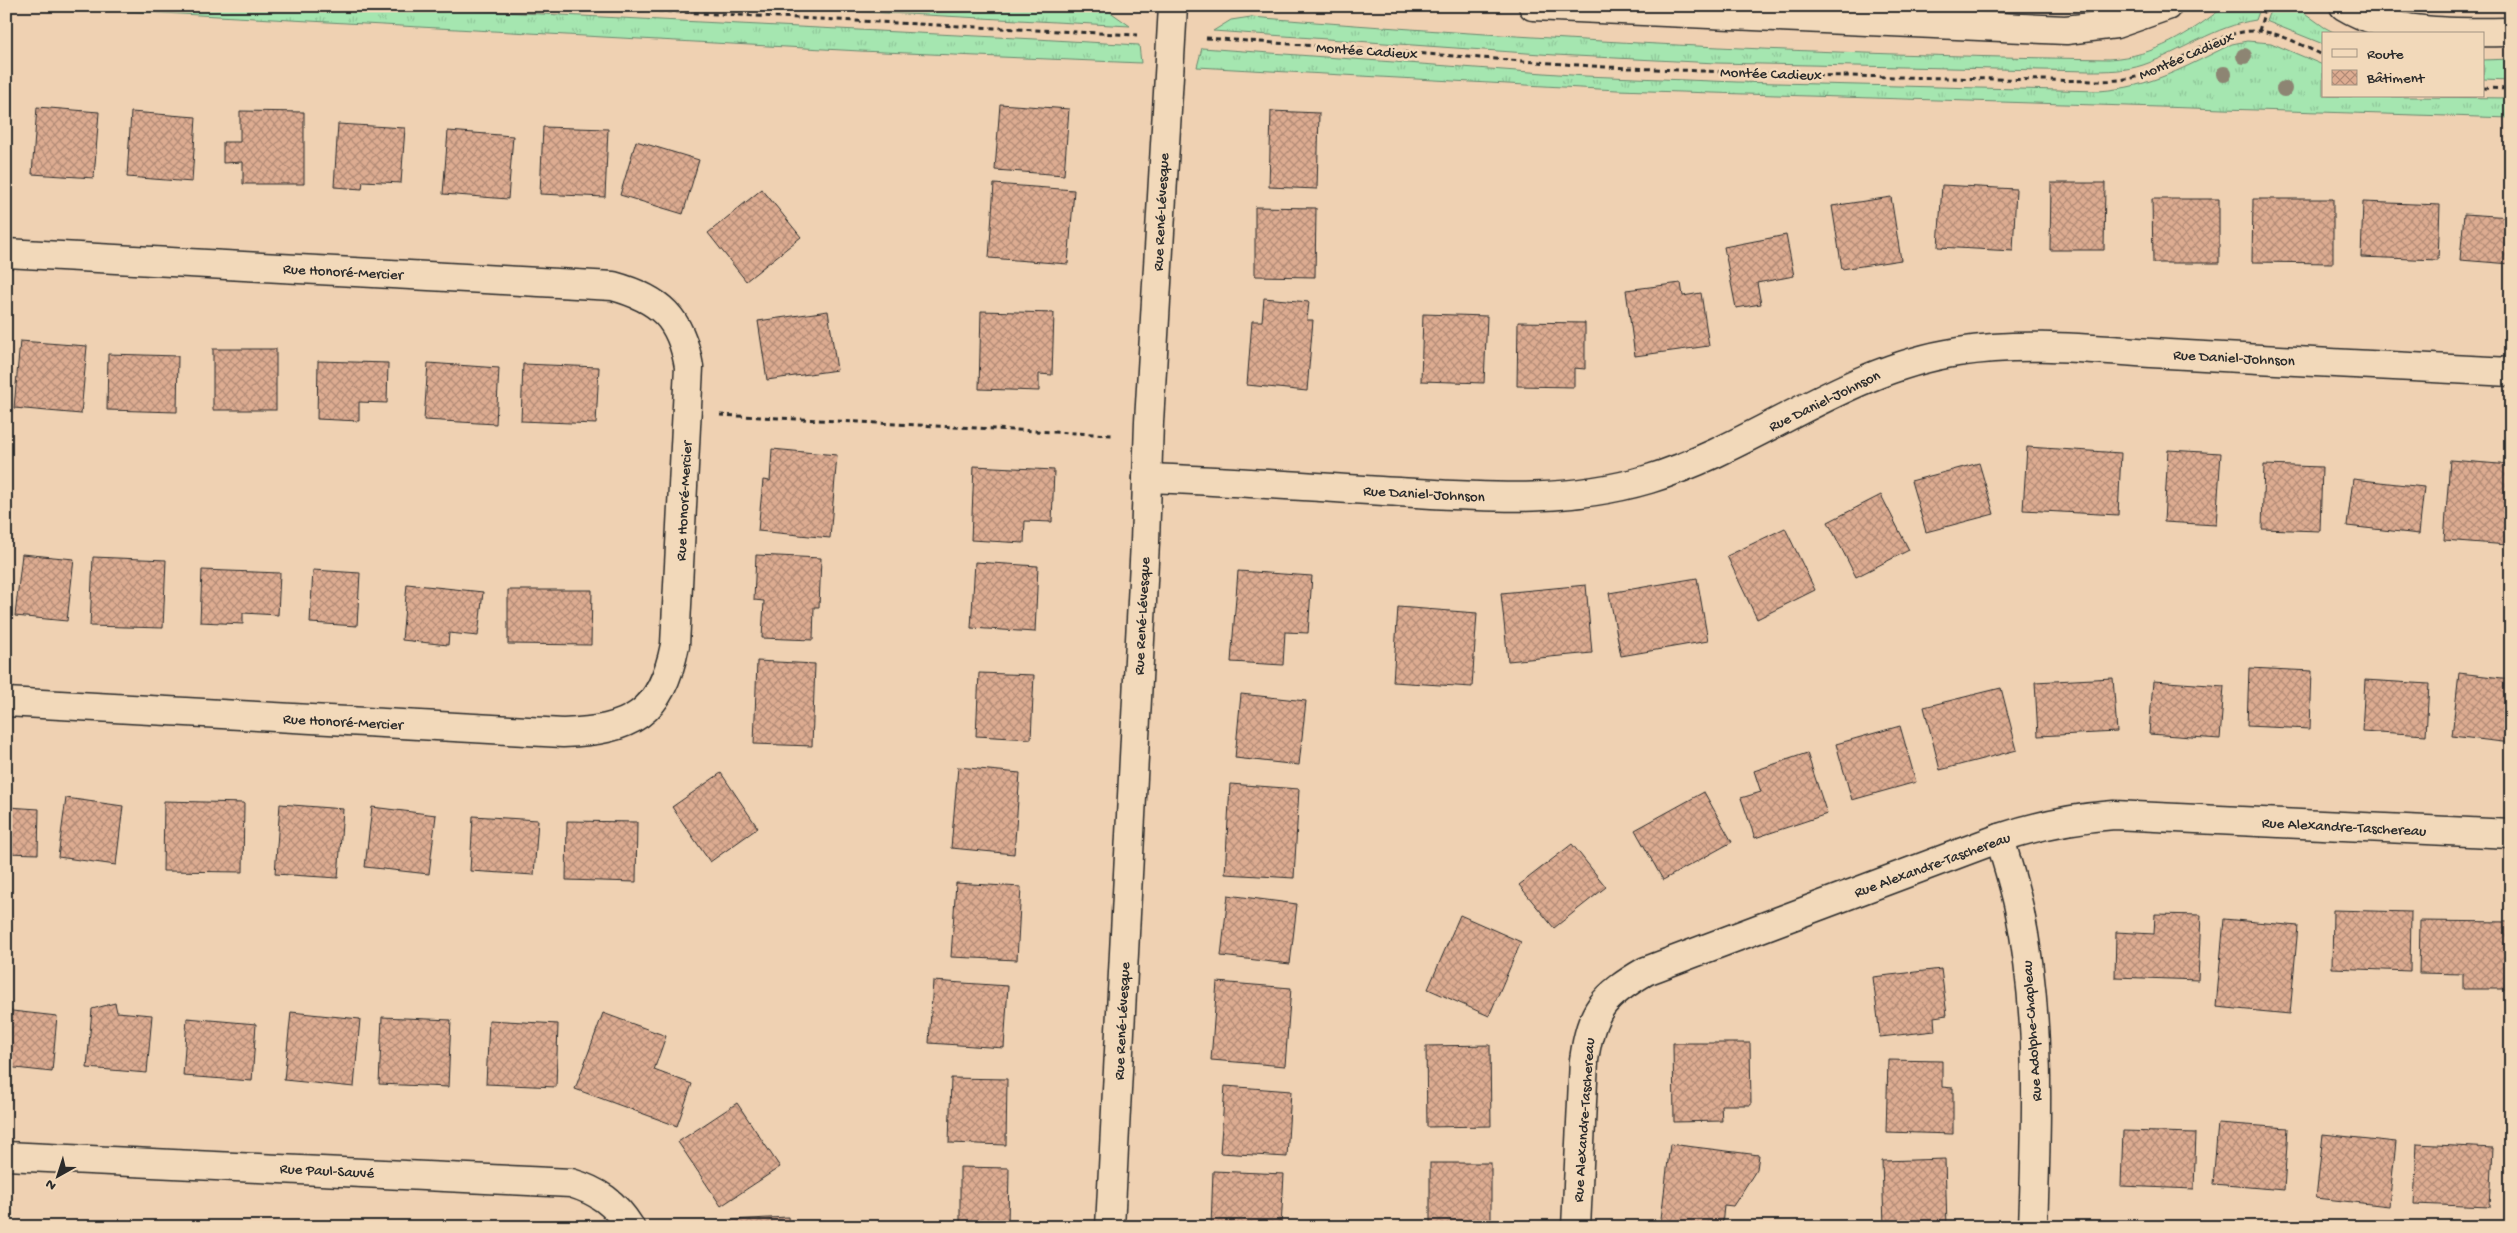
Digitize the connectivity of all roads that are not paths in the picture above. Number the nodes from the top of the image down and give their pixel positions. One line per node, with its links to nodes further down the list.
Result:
1 (1173, 6): 8 (street, Rue René-Lévesque)
2 (1534, 6): 3 (street)
3 (2167, 6)
4 (2344, 6): 5 (street)
5 (2511, 32)
6 (6, 253): 9 (street, Rue Honoré-Mercier)
7 (2511, 372): 8 (street, Rue Daniel-Johnson)
8 (1148, 478): 14 (street, Rue René-Lévesque)
9 (6, 702)
10 (2511, 834): 11 (street, Rue Alexandre-Taschereau)
11 (2000, 838): 15 (street, Rue Alexandre-Taschereau); 16 (street, Rue Adolphe-Chapleau)
12 (6, 1156): 13 (street, Rue Paul-Sauvé)
13 (630, 1227)
14 (1110, 1227)
15 (1576, 1227)
16 (2033, 1227)

